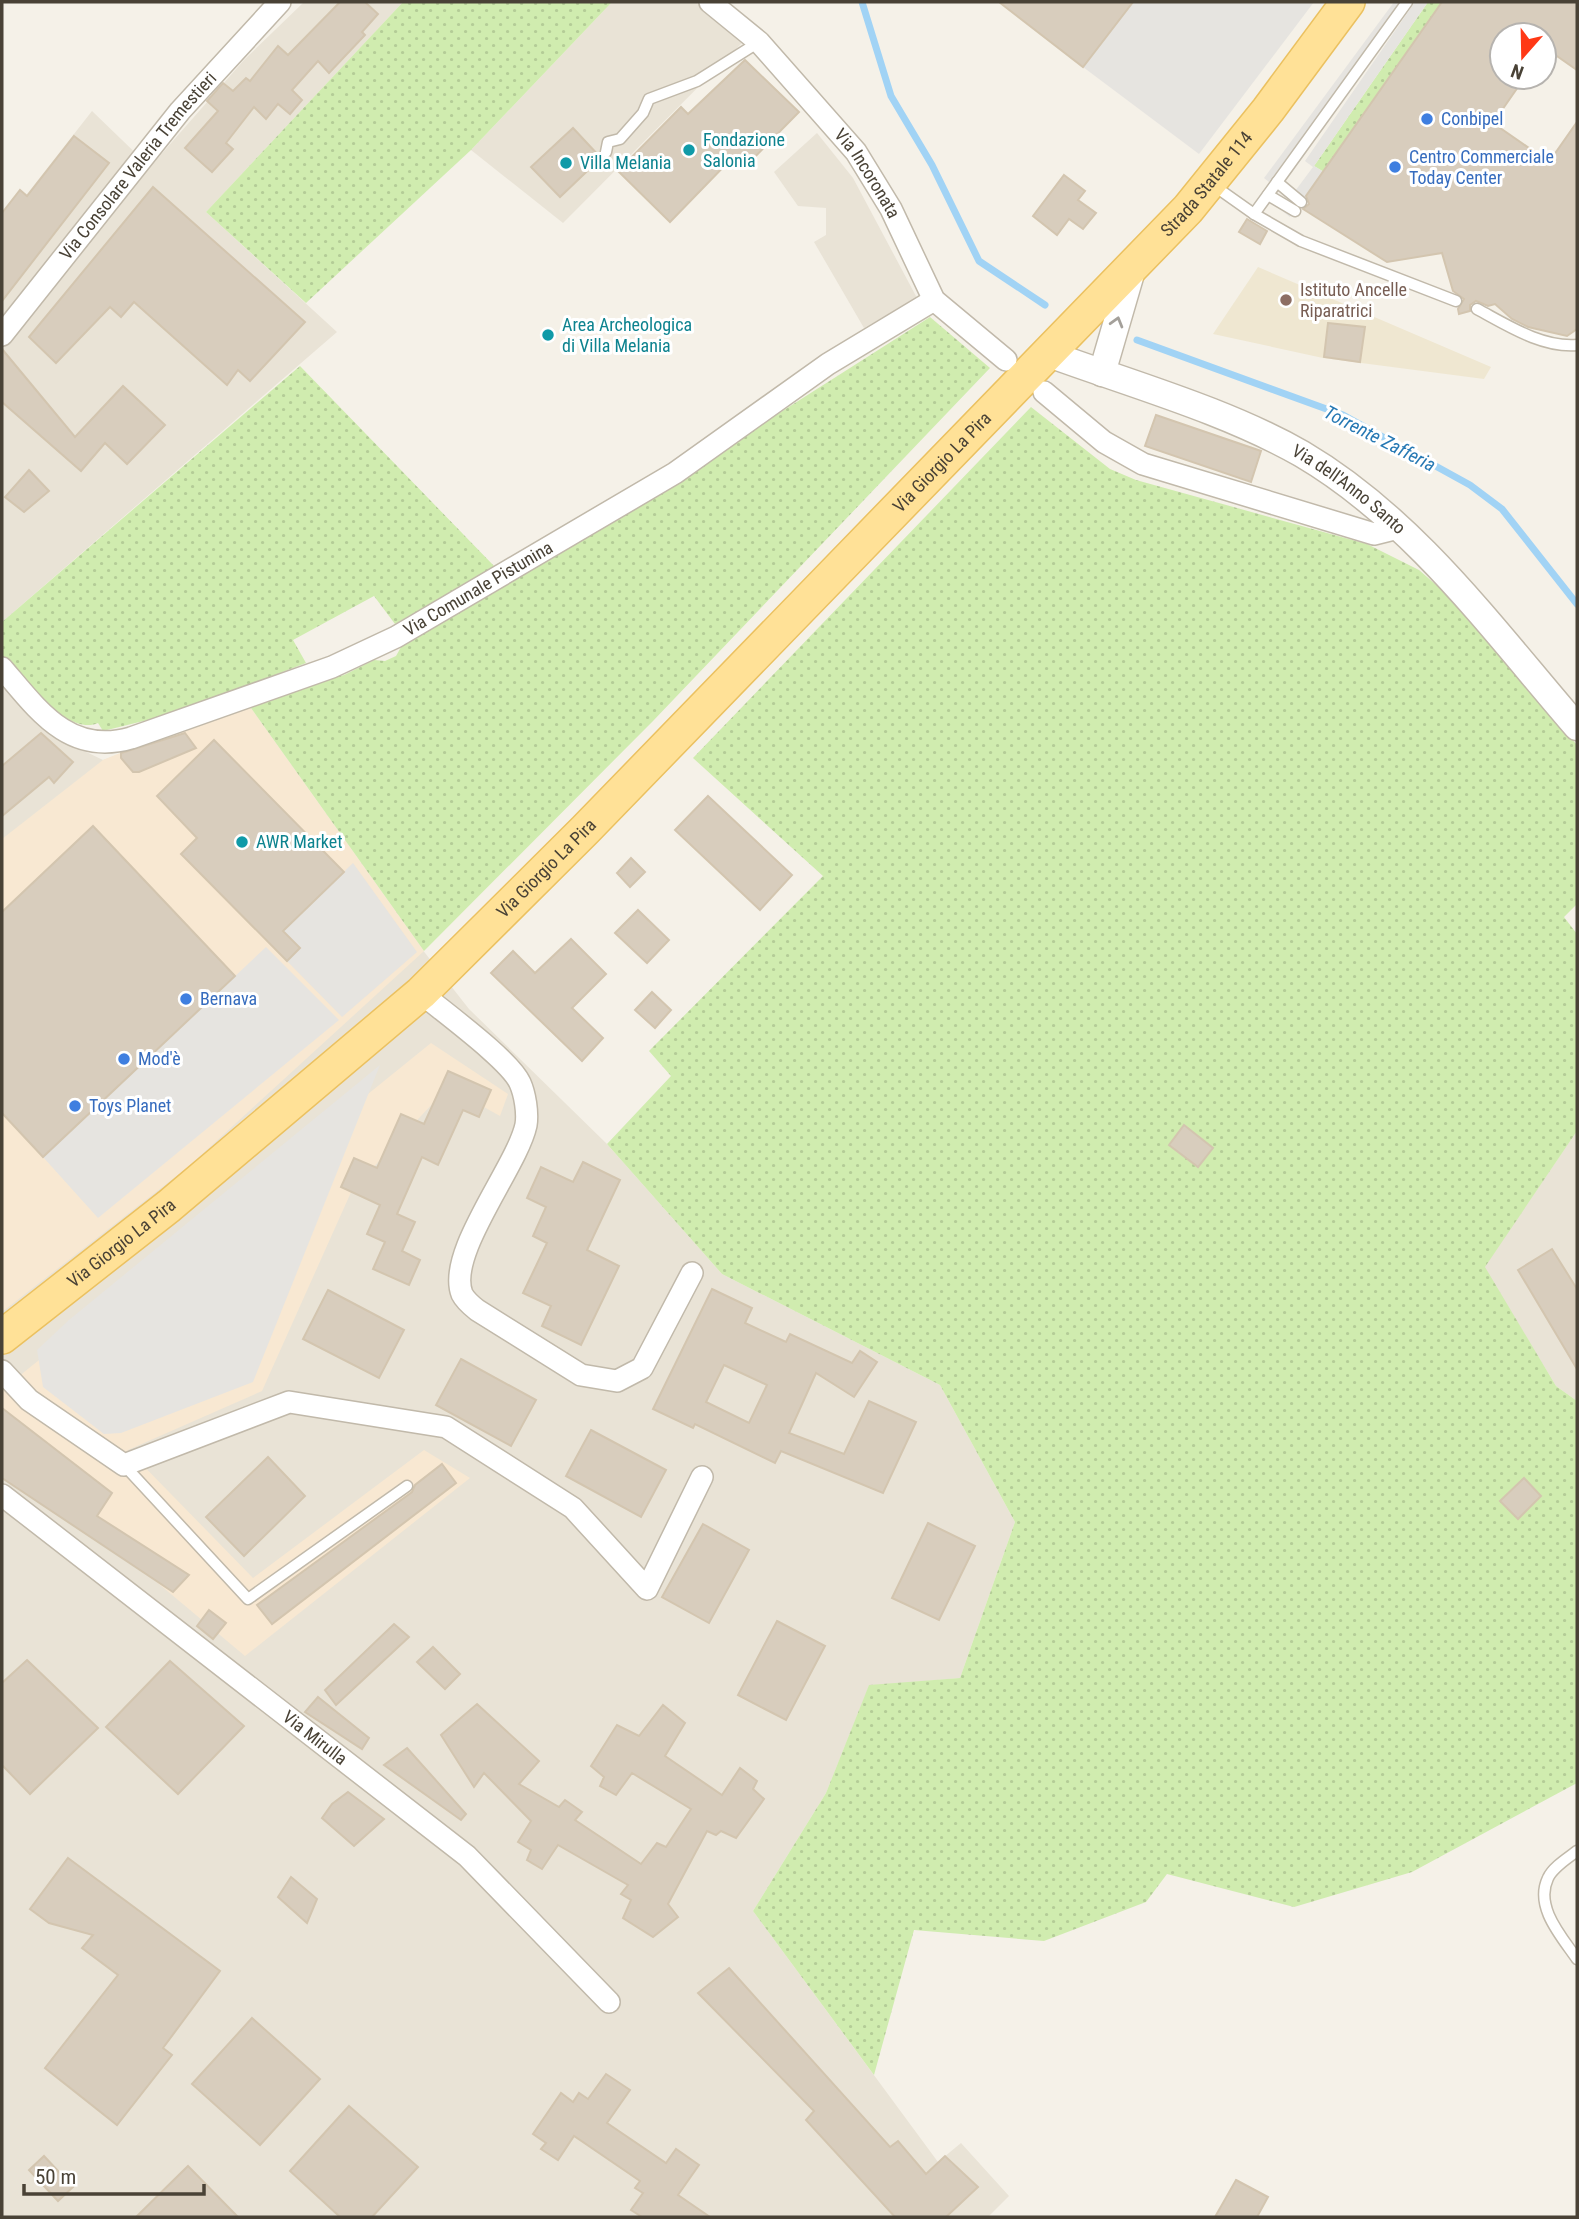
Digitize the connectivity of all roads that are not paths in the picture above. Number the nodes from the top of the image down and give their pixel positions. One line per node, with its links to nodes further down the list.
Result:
1 (280, 2): 15 (street, Via Consolare Valeria Tremestieri)
2 (710, 2): 5 (street, Via Incoronata)
3 (1348, 2): 8 (main road, Strada Statale 114)
4 (1407, 2): 7 (lane)
5 (759, 42): 6 (lane); 12 (street, Via Incoronata)
6 (606, 152)
7 (1277, 183): 9 (lane); 9 (lane)
8 (1211, 184): 10 (lane); 11 (main road, Strada Statale 114)
9 (1269, 195): 10 (lane)
10 (1254, 214): 13 (lane)
11 (1132, 270): 17 (main road, Strada Statale 114); 19 (street, one-way to 11)
12 (934, 300): 18 (street, Via Incoronata); 22 (street, Via Comunale Pistunina)
13 (1456, 301)
14 (1477, 309): 16 (lane)
15 (2, 335)
16 (1577, 345)
17 (1049, 354): 19 (street, Via dell'Anno Santo); 24 (main road, Via Giorgio La Pira)
18 (1006, 359)
19 (1102, 373): 21 (street, Via dell'Anno Santo)
20 (1044, 392): 21 (street)
21 (1398, 528): 23 (street, Via dell'Anno Santo)
22 (2, 668)
23 (1577, 727)
24 (421, 993): 25 (street); 26 (main road, Via Giorgio La Pira)
25 (692, 1273)
26 (2, 1337)
27 (2, 1371): 28 (street)
28 (124, 1465): 29 (street); 30 (lane)
29 (702, 1477)
30 (407, 1486)
31 (2, 1496): 34 (street, Via Mirulla)
32 (1577, 1851): 33 (lane)
33 (1577, 1959)
34 (609, 2002)

